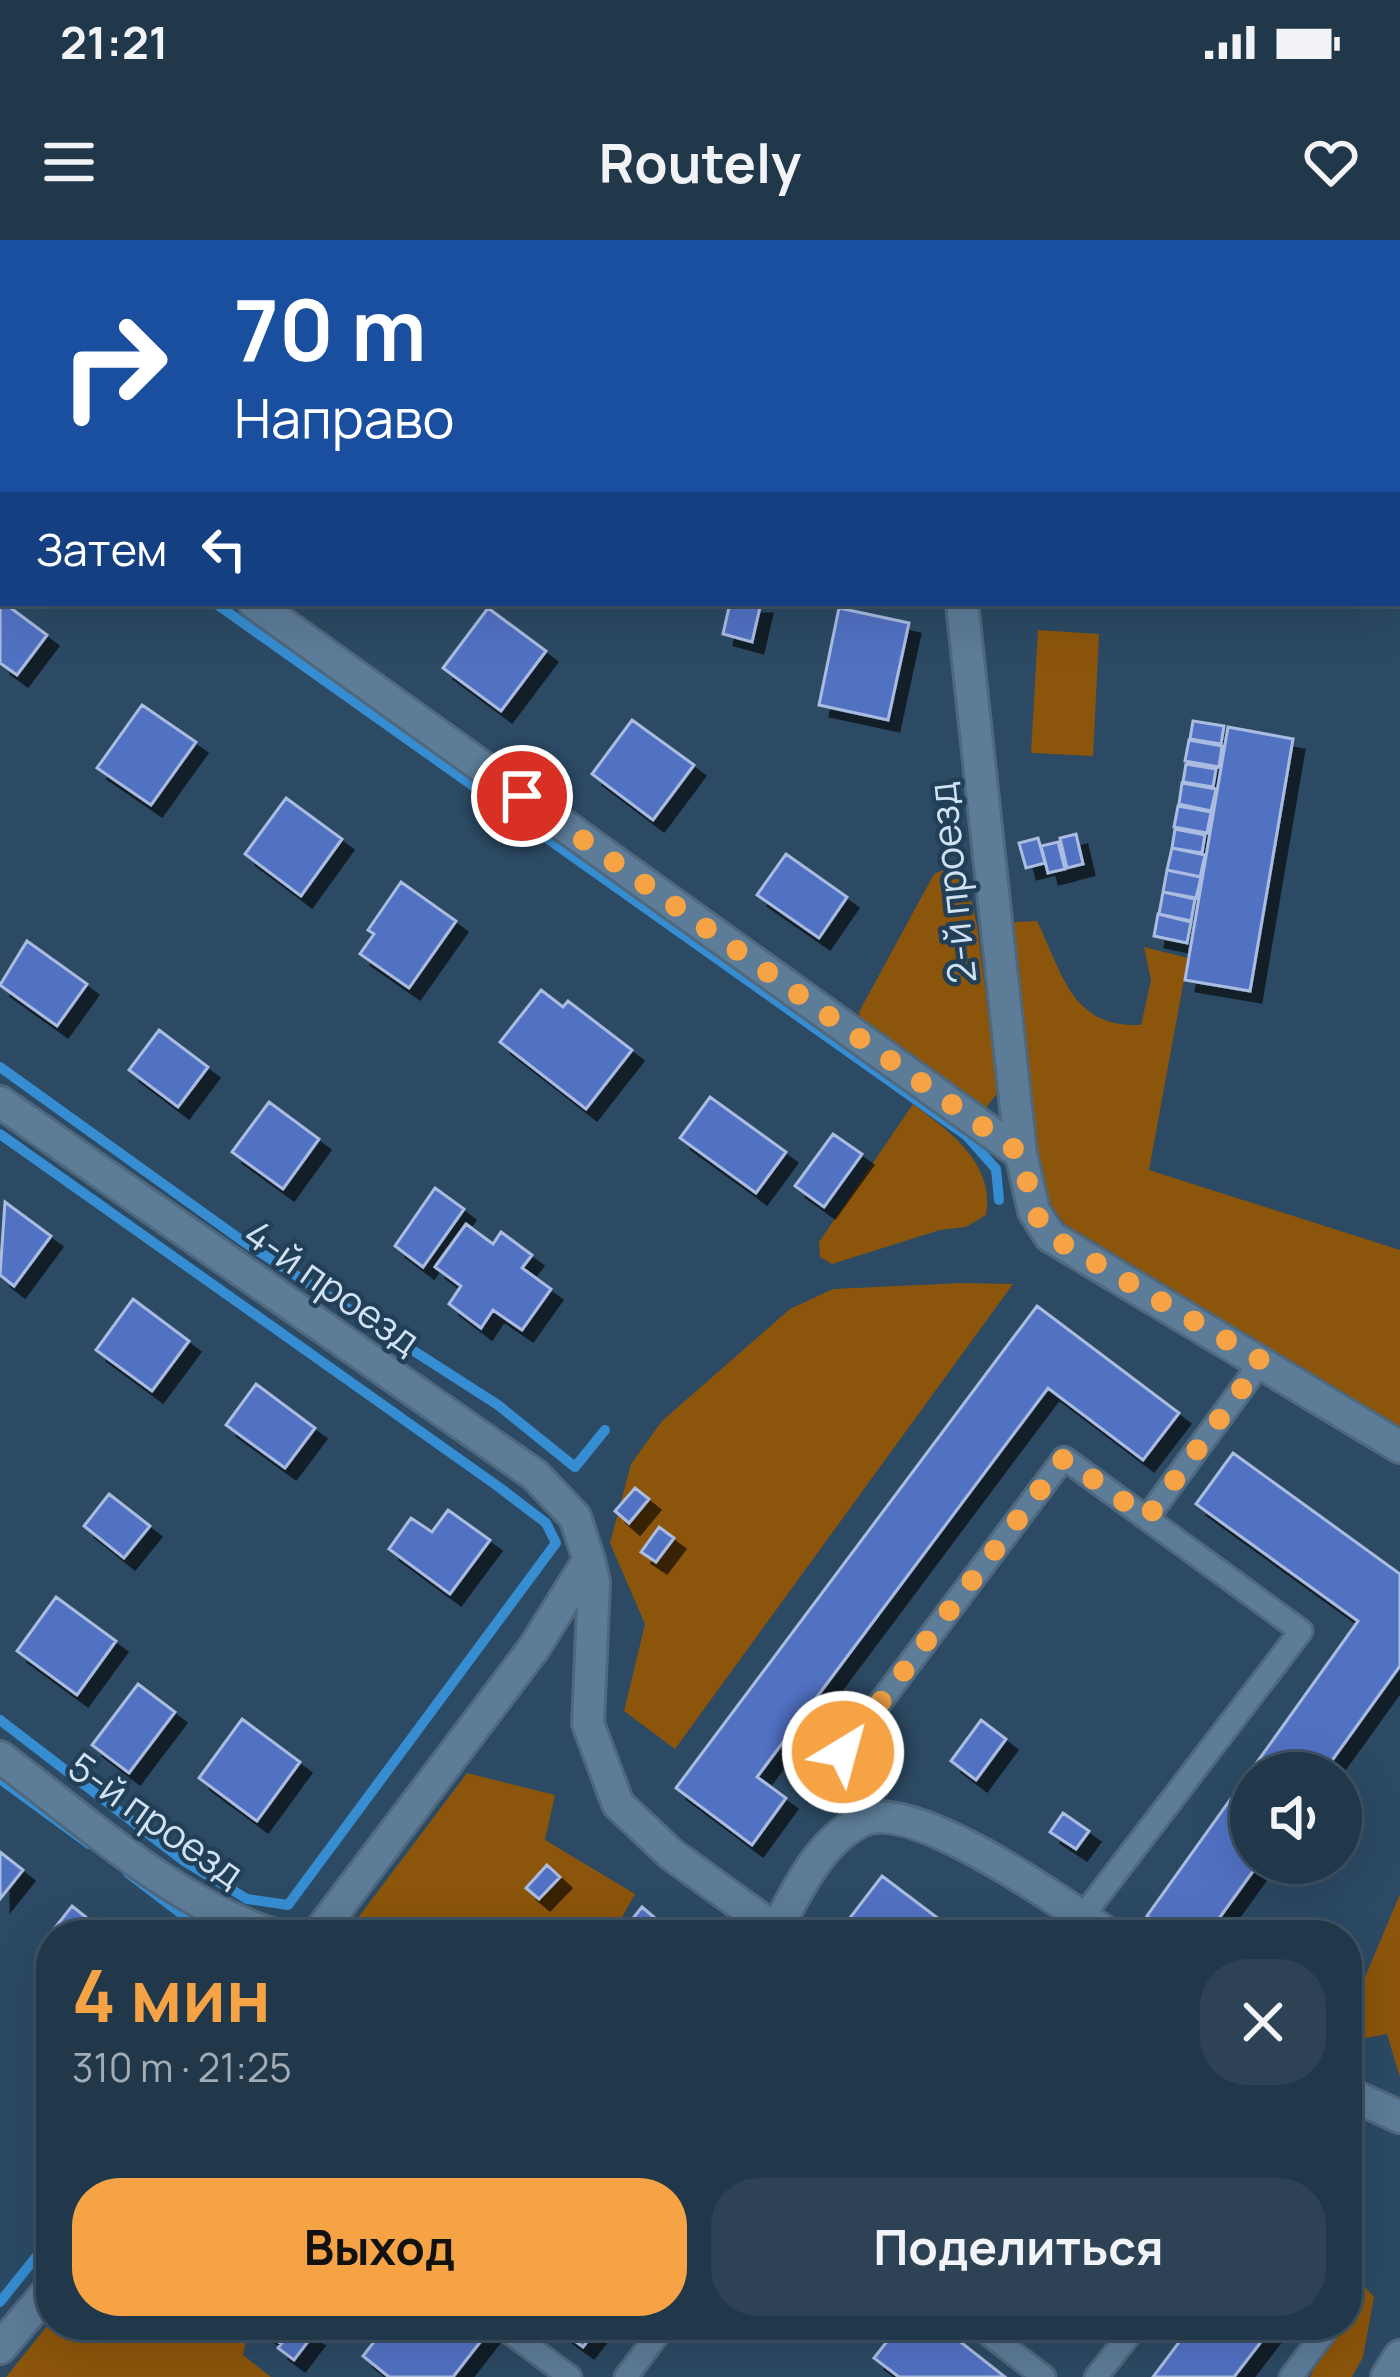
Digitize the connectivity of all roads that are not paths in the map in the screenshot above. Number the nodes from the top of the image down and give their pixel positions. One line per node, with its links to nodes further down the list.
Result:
1 (258, 606): 4 (street)
2 (962, 606): 4 (street, 2-й проезд)
3 (0, 1102): 8 (street, 4-й проезд)
4 (1021, 1154): 5 (street, 2-й проезд)
5 (1262, 1361): 6 (street, 2-й проезд); 7 (lane)
6 (1400, 1447)
7 (1147, 1518): 10 (lane); 11 (lane)
8 (589, 1560): 13 (street); 14 (street)
9 (0, 1757): 12 (street, 5-й проезд)
10 (866, 1819): 11 (street); 15 (street)
11 (1082, 1917): 16 (street)
12 (232, 1920)
13 (328, 1920)
14 (762, 1920)
15 (784, 1920)
16 (1086, 1920)
17 (1362, 2106): 18 (street)
18 (1400, 2117)
19 (36, 2306): 25 (street)
20 (520, 2340): 27 (lane)
21 (654, 2340): 28 (lane)
22 (996, 2340): 29 (lane)
23 (1125, 2340): 30 (lane)
24 (1319, 2340): 31 (lane)
25 (0, 2348)
26 (1400, 2356): 32 (street)
27 (570, 2377)
28 (626, 2377)
29 (1044, 2377)
30 (1096, 2377)
31 (1292, 2377)
32 (1387, 2377)

